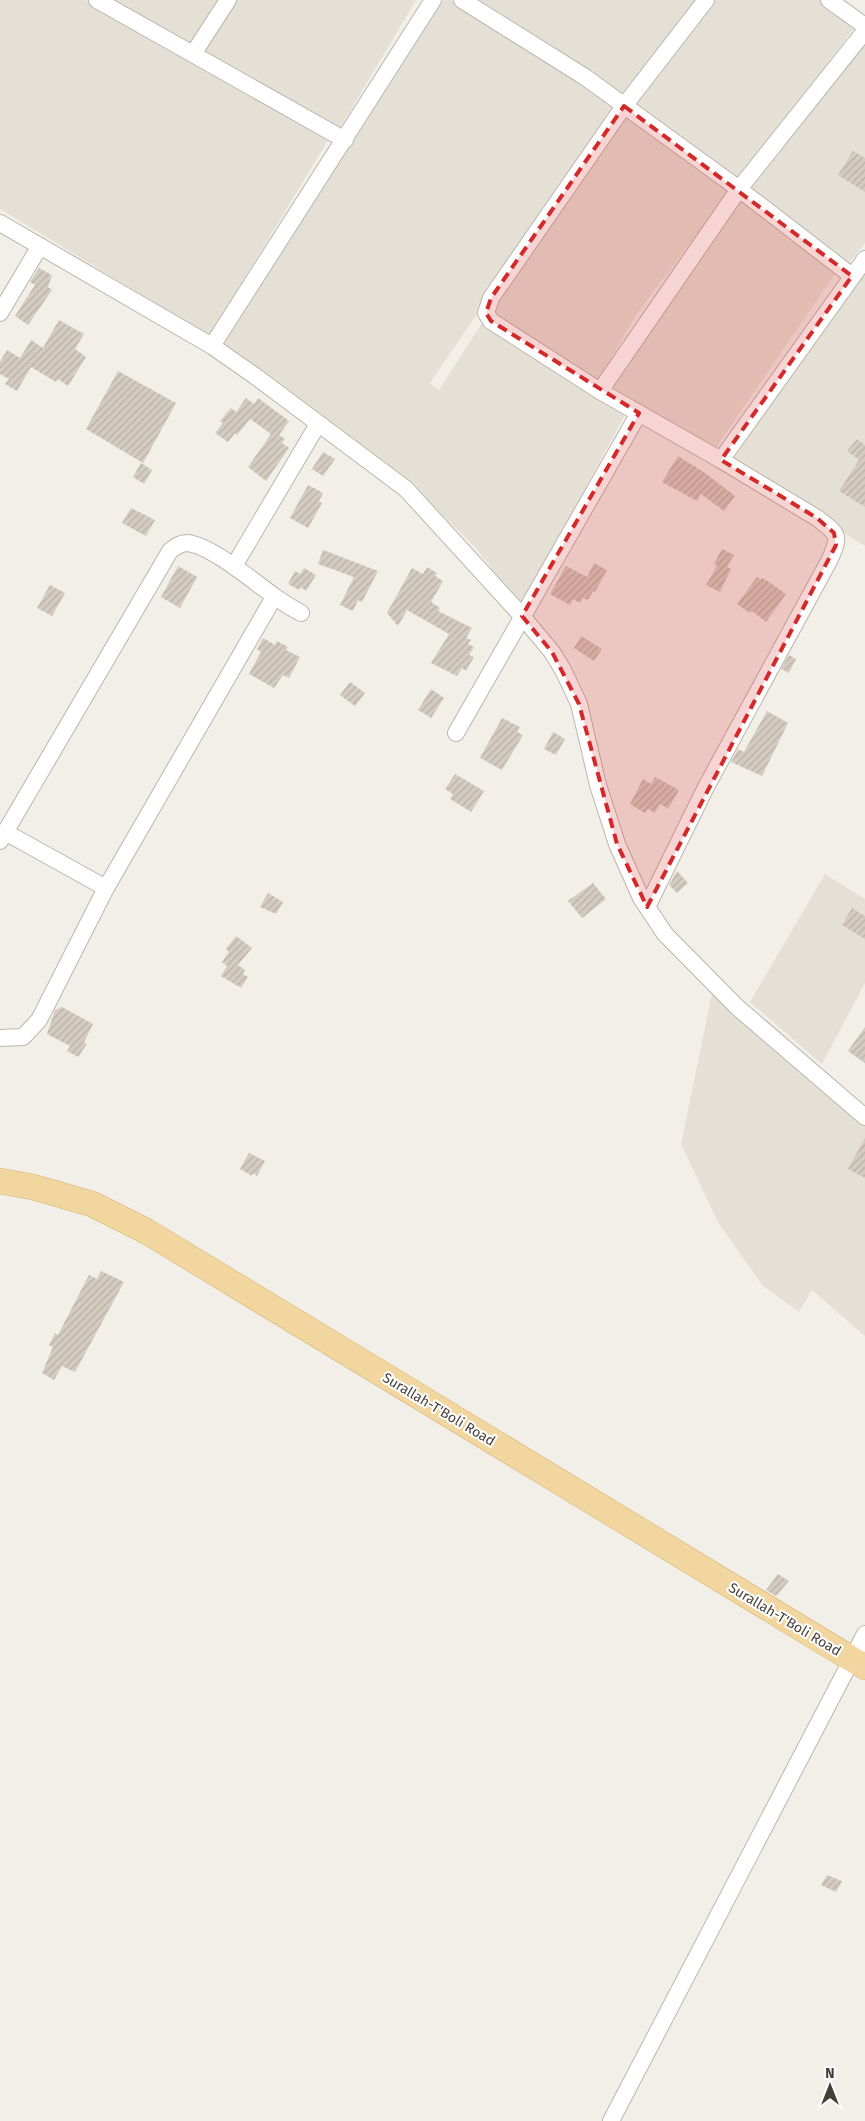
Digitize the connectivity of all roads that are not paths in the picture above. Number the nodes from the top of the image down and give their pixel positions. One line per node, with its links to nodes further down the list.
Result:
1 (97, 0): 9 (street)
2 (228, 0): 9 (street)
3 (433, 0): 11 (street)
4 (462, 0): 10 (street)
5 (706, 0): 10 (street)
6 (830, 0): 7 (street)
7 (865, 26)
8 (865, 31): 12 (street)
9 (194, 54): 11 (street)
10 (624, 106): 12 (street); 19 (street)
11 (345, 140): 18 (street)
12 (739, 189): 16 (street); 19 (street)
13 (0, 222): 14 (street)
14 (40, 246): 17 (street); 18 (street)
15 (865, 259): 16 (street)
16 (852, 276): 22 (street)
17 (0, 313)
18 (212, 346): 21 (street)
19 (600, 391): 20 (street)
20 (639, 413): 22 (street); 26 (street)
21 (318, 424): 23 (street); 26 (street)
22 (721, 460): 30 (street)
23 (234, 566): 24 (street); 28 (street)
24 (274, 597): 25 (street); 29 (street)
25 (300, 613)
26 (522, 616): 27 (street); 30 (street)
27 (456, 733)
28 (3, 837): 29 (street)
29 (106, 888): 31 (street)
30 (647, 907): 32 (street)
31 (0, 1038)
32 (865, 1117)
33 (0, 1181): 35 (main road, Surallah-T'Boli Road)
34 (865, 1634): 35 (street)
35 (858, 1663): 36 (street)
36 (611, 2121)

